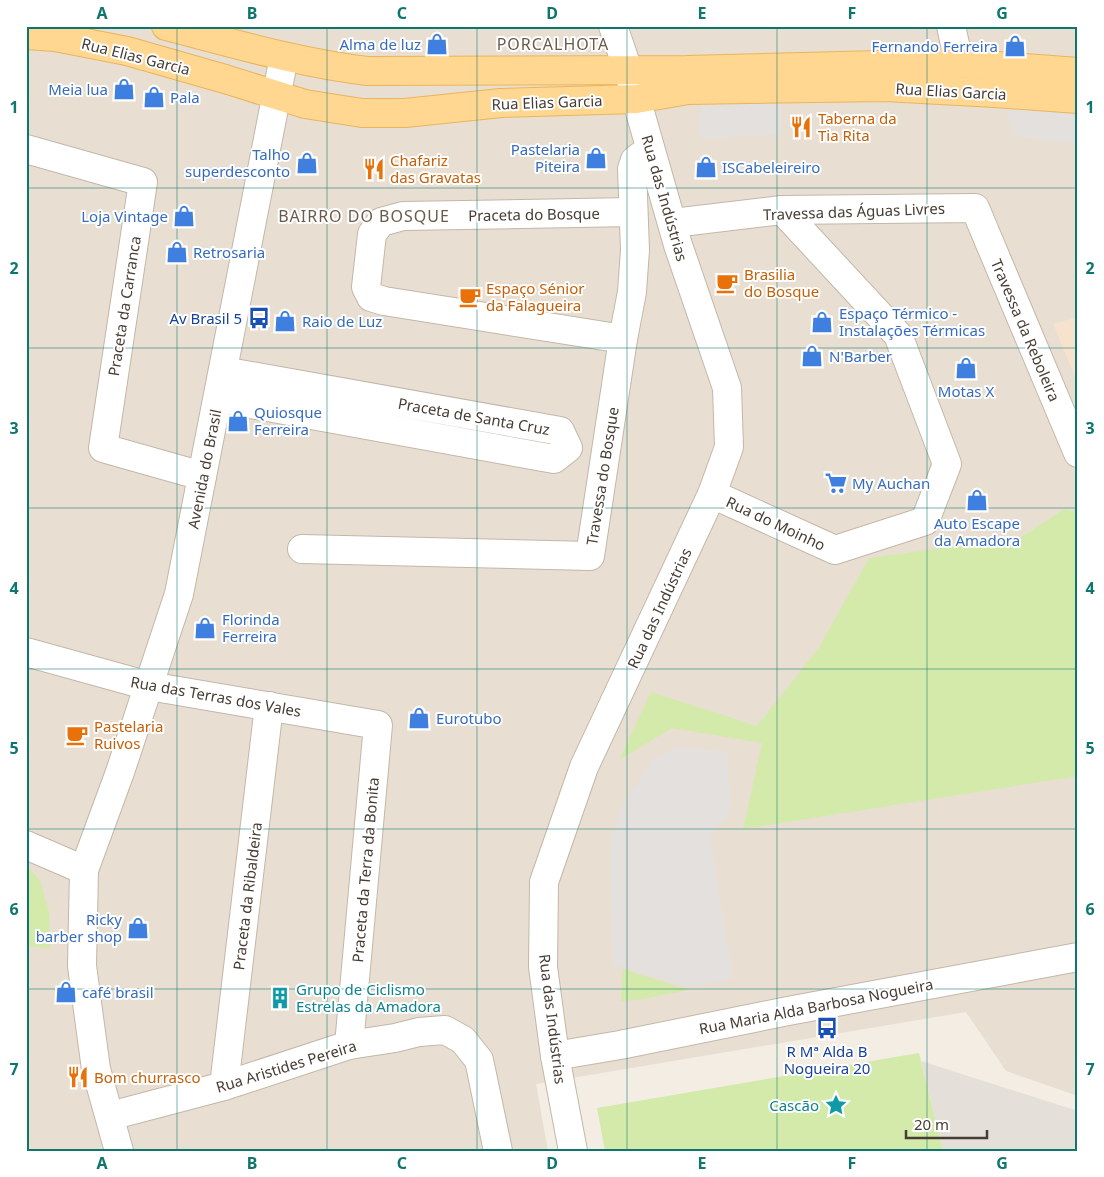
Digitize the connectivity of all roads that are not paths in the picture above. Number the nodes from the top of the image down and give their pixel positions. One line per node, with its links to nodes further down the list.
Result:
1 (166, 26): 5 (main road, Rua Elias Garcia)
2 (613, 26): 7 (street, Rua das Indústrias)
3 (951, 26): 6 (street)
4 (26, 35): 9 (main road, Rua Elias Garcia)
5 (284, 57): 7 (main road, Rua Elias Garcia); 9 (street, Avenida do Brasil)
6 (958, 63): 7 (main road, Rua Elias Garcia); 8 (main road, Rua Elias Garcia)
7 (628, 70): 10 (street, Rua das Indústrias)
8 (1078, 72)
9 (276, 96): 10 (main road, Rua Elias Garcia); 19 (street, Avenida do Brasil)
10 (636, 99): 11 (main road, Rua Elias Garcia); 13 (street, Rua das Indústrias)
11 (1078, 99)
12 (26, 149): 22 (street, Praceta da Carranca)
13 (650, 149): 16 (street, Travessa do Bosque); 17 (street, Rua das Indústrias)
14 (975, 208): 15 (street, Travessa das Águas Livres); 21 (street, Travessa da Reboleira)
15 (782, 210): 17 (street, Travessa das Águas Livres); 23 (street, Rua do Moinho)
16 (633, 212): 18 (street, Travessa do Bosque); 18 (street, Praceta do Bosque)
17 (673, 224): 23 (street, Rua das Indústrias)
18 (623, 339): 24 (street, Travessa do Bosque)
19 (223, 371): 20 (street, Avenida do Brasil); 20 (street, Praceta de Santa Cruz)
20 (218, 398): 22 (street, Avenida do Brasil)
21 (1078, 453)
22 (202, 476): 26 (street, Avenida do Brasil)
23 (712, 494): 33 (street, Rua das Indústrias)
24 (302, 549)
25 (26, 652): 26 (street, Rua das Terras dos Vales)
26 (149, 686): 27 (street, Rua das Terras dos Vales); 30 (street, Avenida do Brasil)
27 (269, 706): 28 (street, Rua das Terras dos Vales); 34 (street, Praceta da Ribaldeira)
28 (378, 725): 32 (street, Praceta da Terra da Bonita)
29 (26, 845): 30 (street)
30 (84, 870): 35 (street, Avenida do Brasil)
31 (1078, 957): 33 (street, Rua Maria Alda Barbosa Nogueira)
32 (349, 1045): 34 (street, Rua Aristides Pereira); 37 (street, Rua Aristides Pereira)
33 (555, 1056): 38 (street, Rua das Indústrias)
34 (224, 1086): 35 (street, Rua Aristides Pereira)
35 (110, 1116): 36 (street, Avenida do Brasil)
36 (119, 1151)
37 (498, 1151)
38 (573, 1151)

